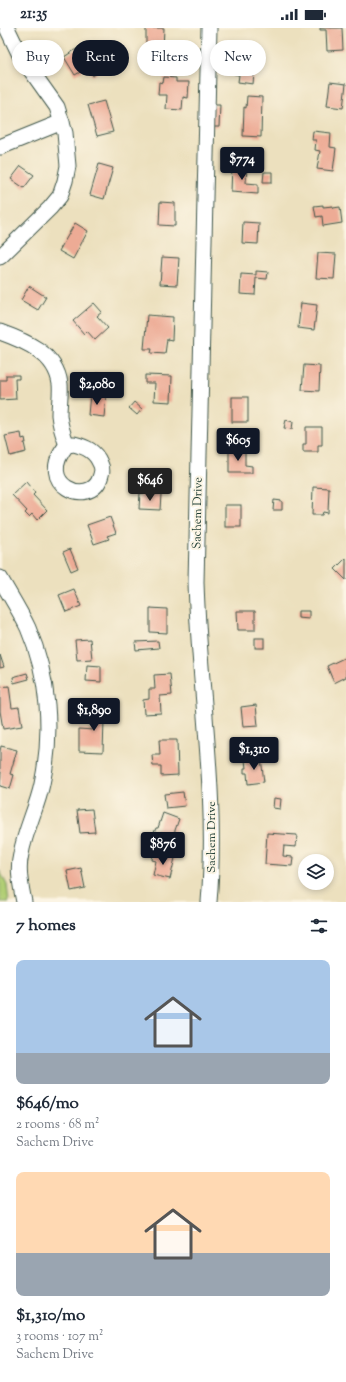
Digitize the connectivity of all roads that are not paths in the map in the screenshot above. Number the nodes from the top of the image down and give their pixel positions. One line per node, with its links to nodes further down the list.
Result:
1 (7, 28): 3 (street)
2 (209, 28): 10 (street, Sachem Drive)
3 (62, 122): 4 (street); 5 (street)
4 (0, 147)
5 (0, 257)
6 (0, 332): 7 (street)
7 (66, 445)
8 (0, 578): 9 (street)
9 (24, 902)
10 (209, 902)

